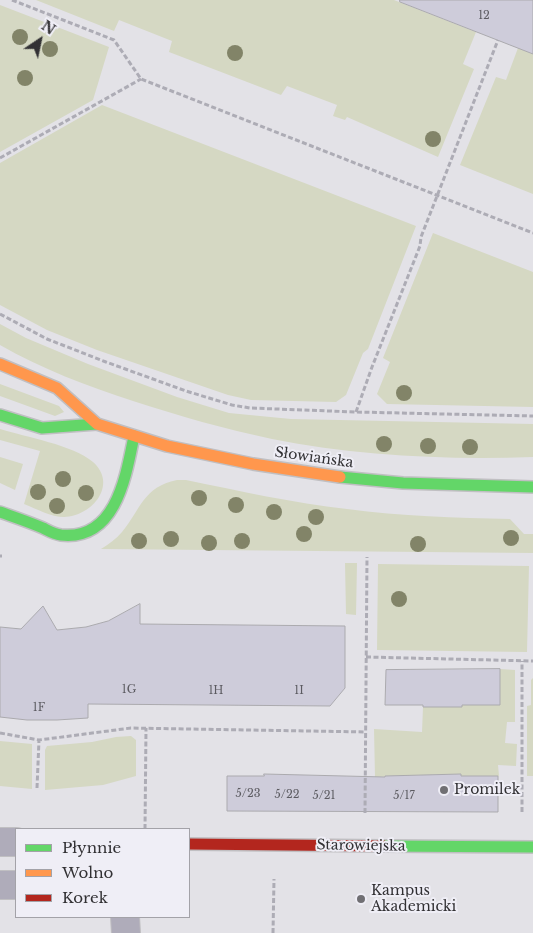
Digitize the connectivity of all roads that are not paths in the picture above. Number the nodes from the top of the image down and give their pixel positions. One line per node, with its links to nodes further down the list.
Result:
1 (0, 364): 3 (street, Słowiańska)
2 (0, 415): 3 (street, Słowiańska)
3 (97, 424): 4 (street, Słowiańska)
4 (134, 436): 5 (street, Słowiańska); 6 (street)
5 (533, 487)
6 (0, 512)
7 (0, 842): 8 (street)
8 (15, 842)
9 (190, 844): 10 (street, Starowiejska)
10 (527, 847)
11 (0, 885): 12 (street)
12 (15, 885)
13 (125, 918): 14 (street)
14 (126, 933)

